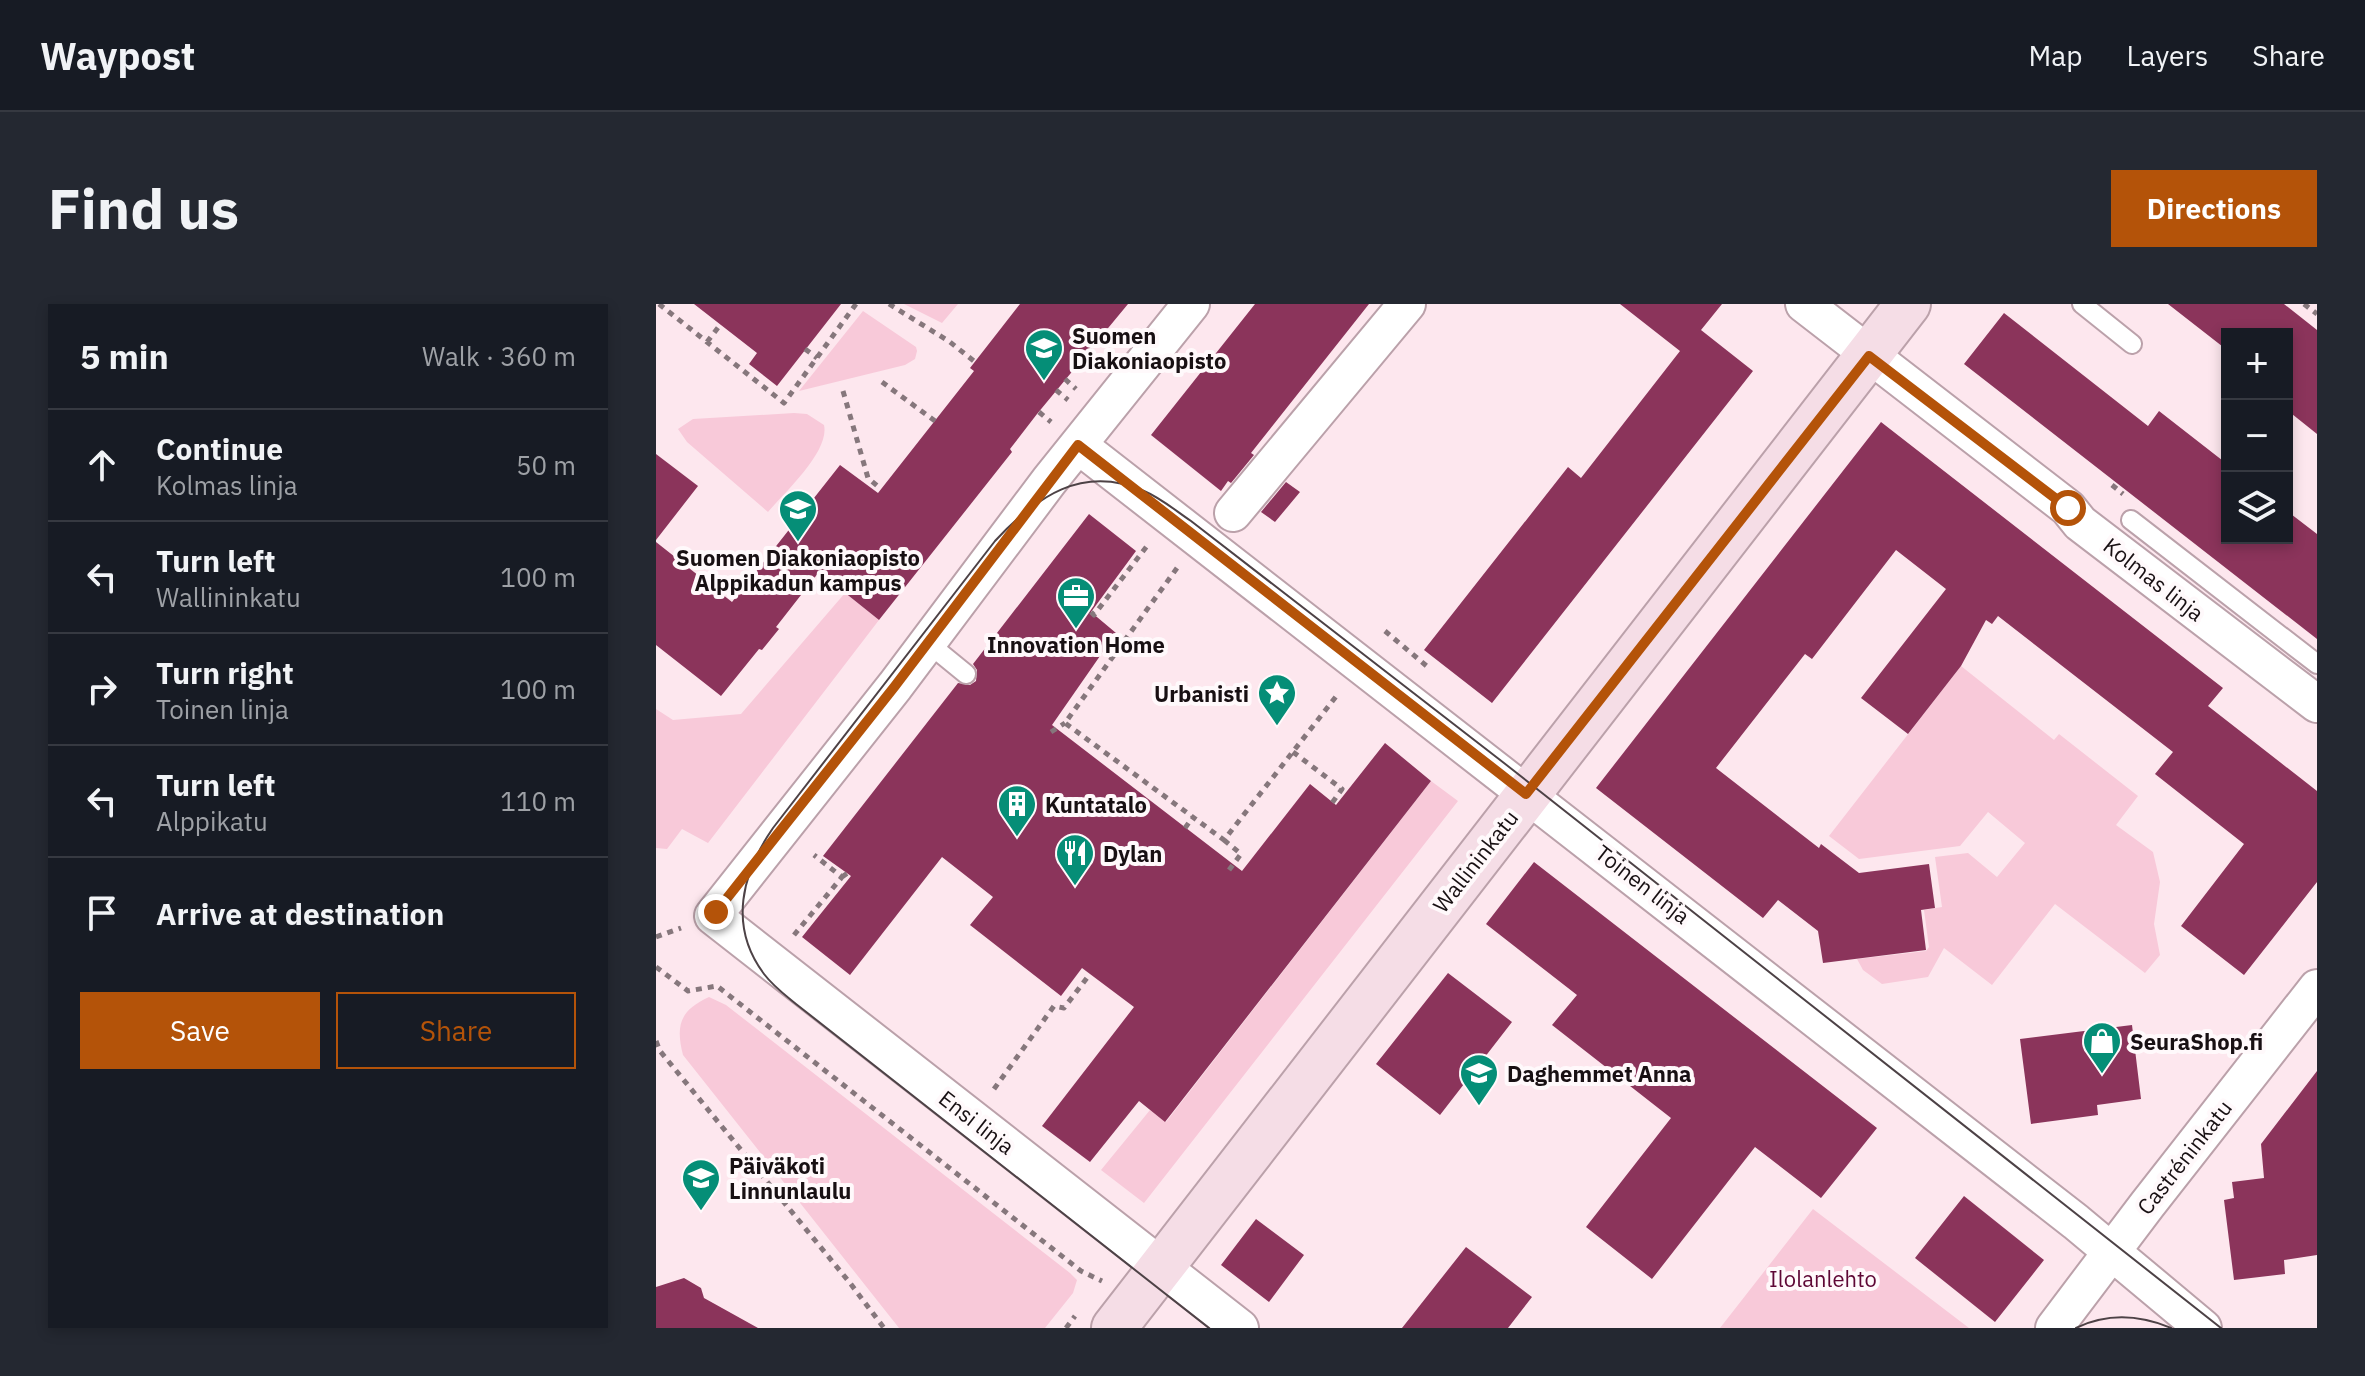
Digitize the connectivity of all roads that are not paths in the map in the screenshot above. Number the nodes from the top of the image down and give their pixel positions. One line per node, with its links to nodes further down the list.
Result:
1 (1191, 304): 8 (street)
2 (1407, 304): 9 (street)
3 (1804, 304): 7 (street, Kolmas linja)
4 (1908, 304): 7 (main road, Wallininkatu)
5 (2082, 304): 6 (lane)
6 (2132, 344)
7 (1869, 356): 15 (street, Kolmas linja); 16 (main road, Wallininkatu)
8 (1065, 434): 11 (street, Toinen linja); 12 (street)
9 (1233, 513): 11 (lane)
10 (2131, 520): 13 (lane)
11 (1207, 546): 16 (street, Toinen linja)
12 (928, 643): 14 (lane); 19 (street, Ensi linja)
13 (2317, 664)
14 (966, 674)
15 (2317, 704)
16 (1526, 794): 18 (street, Toinen linja); 19 (main road, Wallininkatu)
17 (2317, 988): 18 (street, Castréninkatu)
18 (2111, 1252): 22 (street, Castréninkatu); 23 (street, Toinen linja)
19 (1161, 1267): 20 (main road, Wallininkatu); 21 (street, Ensi linja)
20 (1123, 1316)
21 (1240, 1328)
22 (2054, 1328)
23 (2203, 1328)

